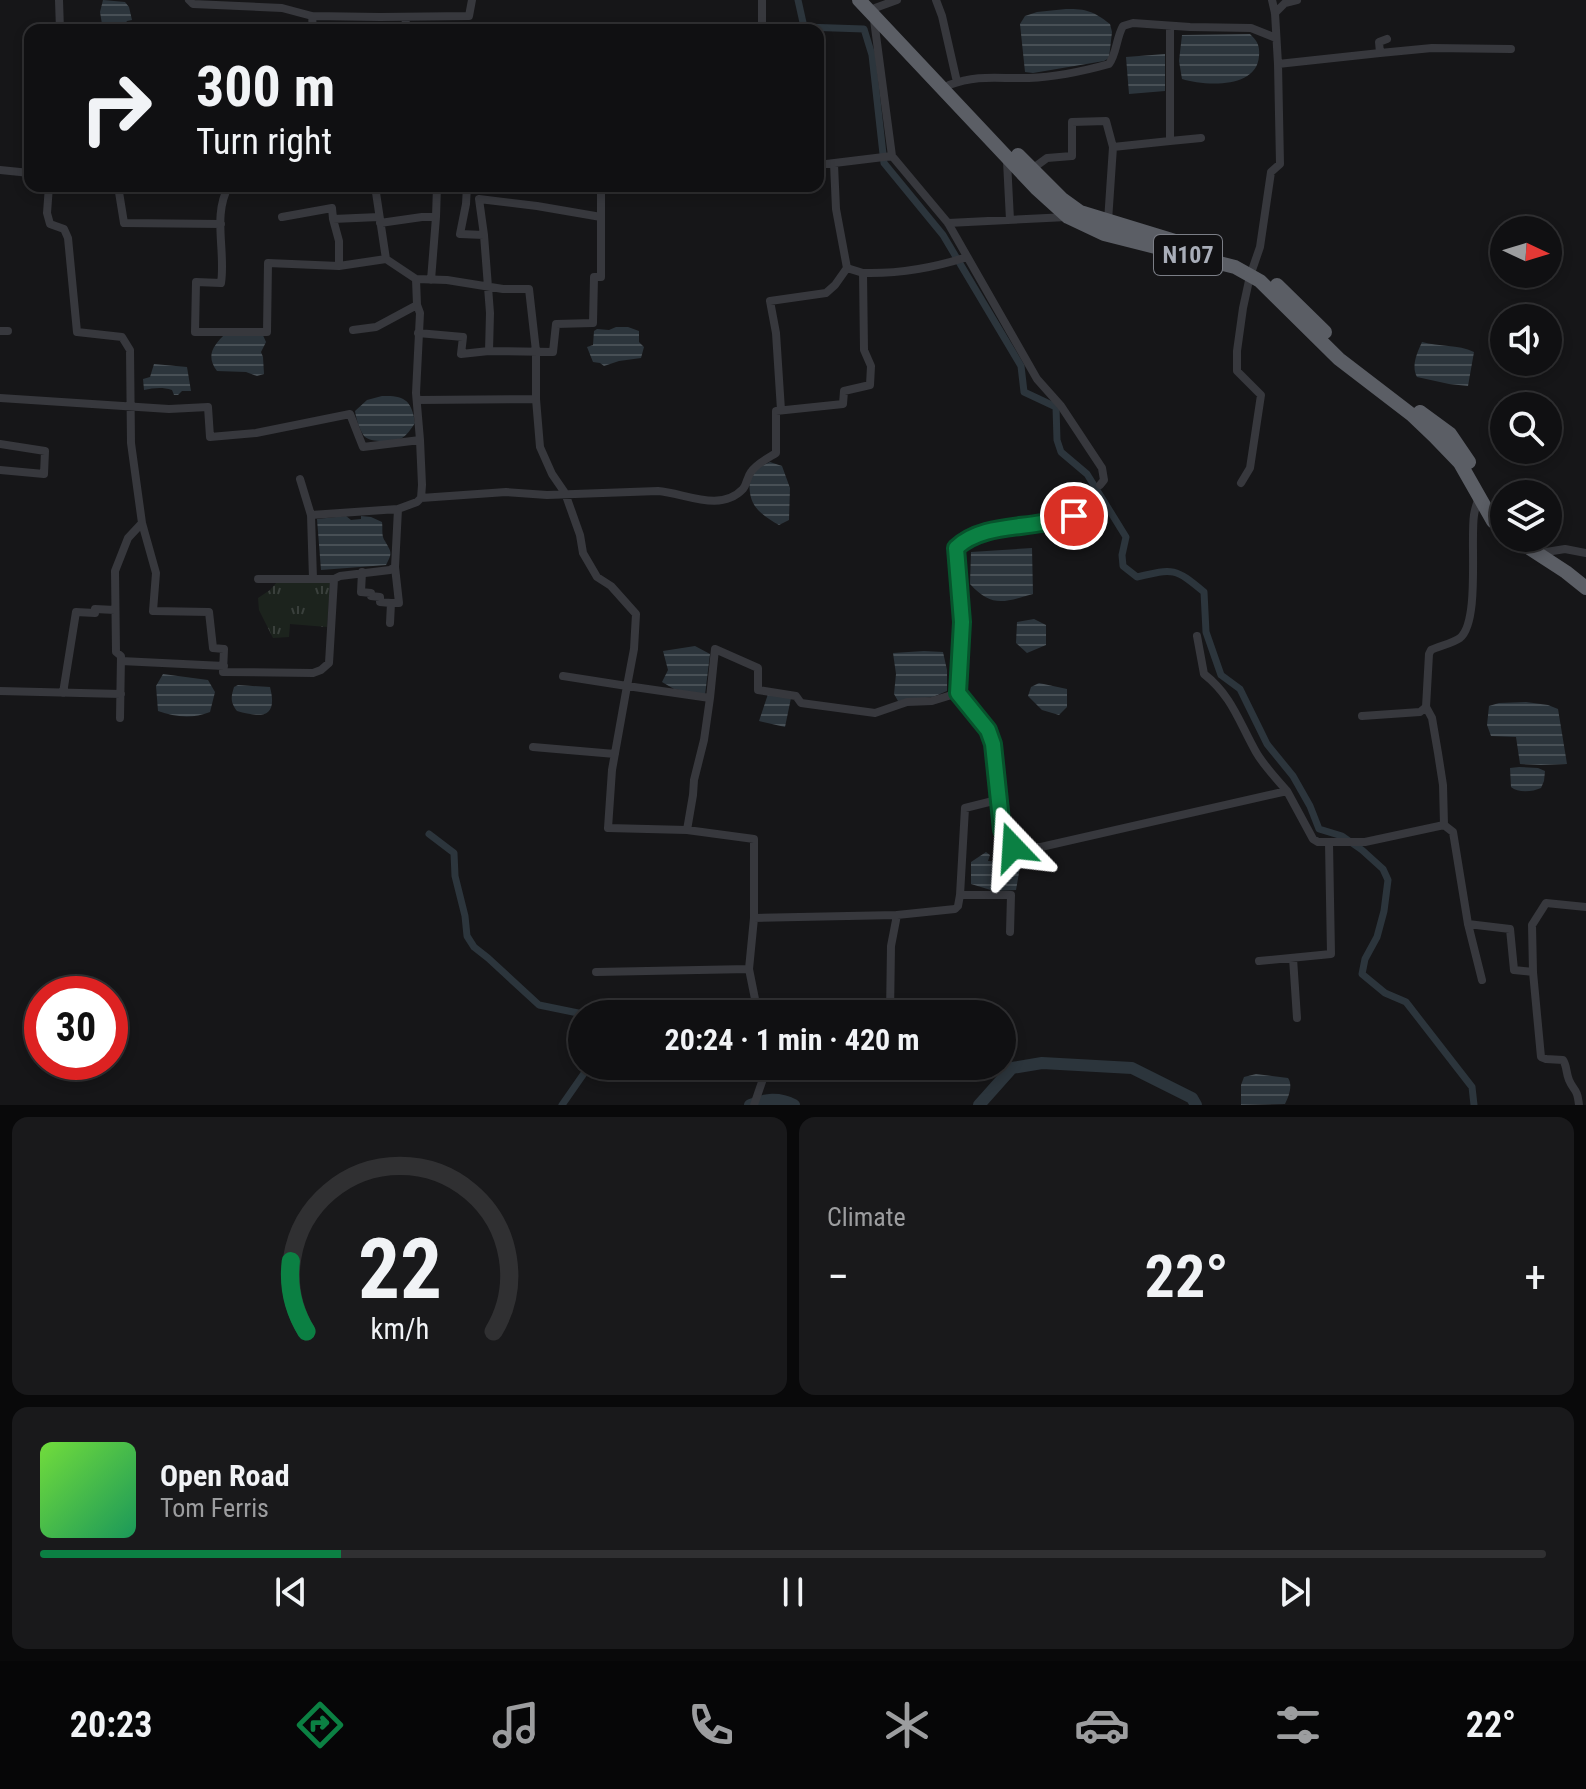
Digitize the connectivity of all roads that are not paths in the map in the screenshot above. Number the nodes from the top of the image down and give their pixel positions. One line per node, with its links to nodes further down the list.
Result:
1 (59, 0): 15 (street)
2 (189, 0): 10 (street)
3 (472, 0): 14 (street)
4 (762, 0): 18 (street)
5 (859, 0): 11 (highway, N107)
6 (897, 0): 11 (street)
7 (936, 0): 25 (street)
8 (1272, 0): 12 (street)
9 (1297, 0): 12 (street)
10 (283, 4): 13 (street)
11 (872, 8): 25 (highway, N107); 29 (street); 30 (highway, N107)
12 (1275, 13): 20 (street)
13 (312, 16): 14 (street); 16 (street)
14 (405, 17): 17 (street)
15 (60, 24)
16 (313, 24)
17 (406, 24)
18 (762, 24)
19 (1170, 26): 20 (street); 25 (street); 27 (street)
20 (1276, 38): 24 (street)
21 (1387, 39): 23 (street)
22 (1511, 49): 23 (street)
23 (1380, 53): 24 (street)
24 (1278, 64): 58 (street)
25 (953, 83): 33 (highway, N107)
26 (1201, 138): 27 (street)
27 (1170, 141): 28 (street)
28 (1113, 147): 33 (street); 50 (street)
29 (892, 156): 31 (street); 51 (street)
30 (1007, 157): 46 (highway, N107); 49 (street)
31 (834, 164): 32 (street); 57 (street)
32 (824, 165)
33 (1032, 169): 50 (highway, N107)
34 (0, 170): 35 (street)
35 (24, 172)
36 (49, 192): 71 (street)
37 (119, 192): 52 (street)
38 (226, 192): 52 (street)
39 (376, 192): 48 (street)
40 (437, 192): 44 (street)
41 (467, 192): 53 (street)
42 (601, 192): 45 (street)
43 (282, 217): 47 (street)
44 (436, 217): 48 (street); 61 (street)
45 (601, 217): 53 (street); 67 (street)
46 (1068, 217): 49 (street); 58 (highway, N107)
47 (333, 219): 48 (street); 56 (street)
48 (380, 220): 55 (street)
49 (1010, 220): 51 (street)
50 (1108, 221): 58 (highway, N107)
51 (948, 223): 54 (street)
52 (221, 224): 56 (street)
53 (484, 235): 62 (street)
54 (967, 257): 59 (street); 78 (street)
55 (386, 259): 56 (street); 60 (street)
56 (339, 266)
57 (847, 268): 59 (street); 72 (street)
58 (1252, 271): 77 (street); 80 (highway, N107); 83 (highway, N107)
59 (863, 273): 72 (street)
60 (416, 279): 61 (street); 63 (street)
61 (431, 280): 62 (street)
62 (488, 286): 66 (street); 67 (street)
63 (417, 305): 64 (street); 65 (street)
64 (353, 330)
65 (418, 333): 66 (street); 70 (street)
66 (489, 351): 67 (street)
67 (536, 351): 69 (street)
68 (0, 398): 71 (street)
69 (536, 399): 70 (street); 79 (street)
70 (417, 400): 73 (street)
71 (130, 406): 73 (street); 87 (street)
72 (781, 410): 79 (street)
73 (420, 440): 81 (street)
74 (0, 444): 75 (street)
75 (0, 470)
76 (300, 479): 85 (street)
77 (1241, 483)
78 (1100, 485)
79 (565, 493): 81 (street); 105 (street)
80 (1479, 497): 86 (highway, N107); 111 (street)
81 (421, 498): 84 (street)
82 (1090, 498): 108 (street)
83 (1490, 501)
84 (398, 509): 85 (street); 91 (street)
85 (311, 515): 95 (street)
86 (1490, 516)
87 (142, 523): 99 (street); 103 (street)
88 (1562, 549): 90 (street)
89 (1542, 552): 93 (highway); 97 (highway)
90 (1586, 553)
91 (395, 567): 92 (street); 98 (street)
92 (362, 572): 96 (street); 98 (street)
93 (1586, 576)
94 (258, 579): 95 (street)
95 (313, 579): 96 (street)
96 (334, 579): 103 (street)
97 (1586, 588)
98 (391, 603): 100 (street)
99 (115, 610): 102 (street); 107 (street)
100 (390, 623)
101 (1197, 636): 116 (street)
102 (121, 661): 103 (street); 109 (street)
103 (224, 666)
104 (563, 676): 105 (street)
105 (627, 686): 110 (street); 115 (street)
106 (0, 691): 107 (street)
107 (63, 693): 109 (street)
108 (958, 693): 110 (street); 117 (street)
109 (121, 694): 113 (street)
110 (710, 698): 119 (street)
111 (1426, 707): 112 (street); 118 (street)
112 (1362, 716)
113 (120, 718)
114 (533, 747): 115 (street)
115 (615, 754): 119 (street)
116 (1287, 791): 117 (street); 120 (street)
117 (997, 800): 121 (street)
118 (1444, 825): 120 (street); 125 (street)
119 (687, 830): 124 (street)
120 (1329, 843): 127 (street)
121 (960, 895): 123 (street); 126 (street)
122 (1586, 907): 131 (street)
123 (897, 915): 124 (street); 134 (street)
124 (754, 918): 129 (street)
125 (1468, 924): 131 (street); 132 (street)
126 (1010, 932)
127 (1293, 958): 128 (street); 135 (street)
128 (1259, 961)
129 (749, 969): 130 (street); 133 (street)
130 (596, 972)
131 (1533, 972): 138 (street)
132 (1482, 980)
133 (755, 1000)
134 (890, 1000)
135 (1297, 1018)
136 (762, 1080): 137 (street)
137 (754, 1105)
138 (1579, 1105)

